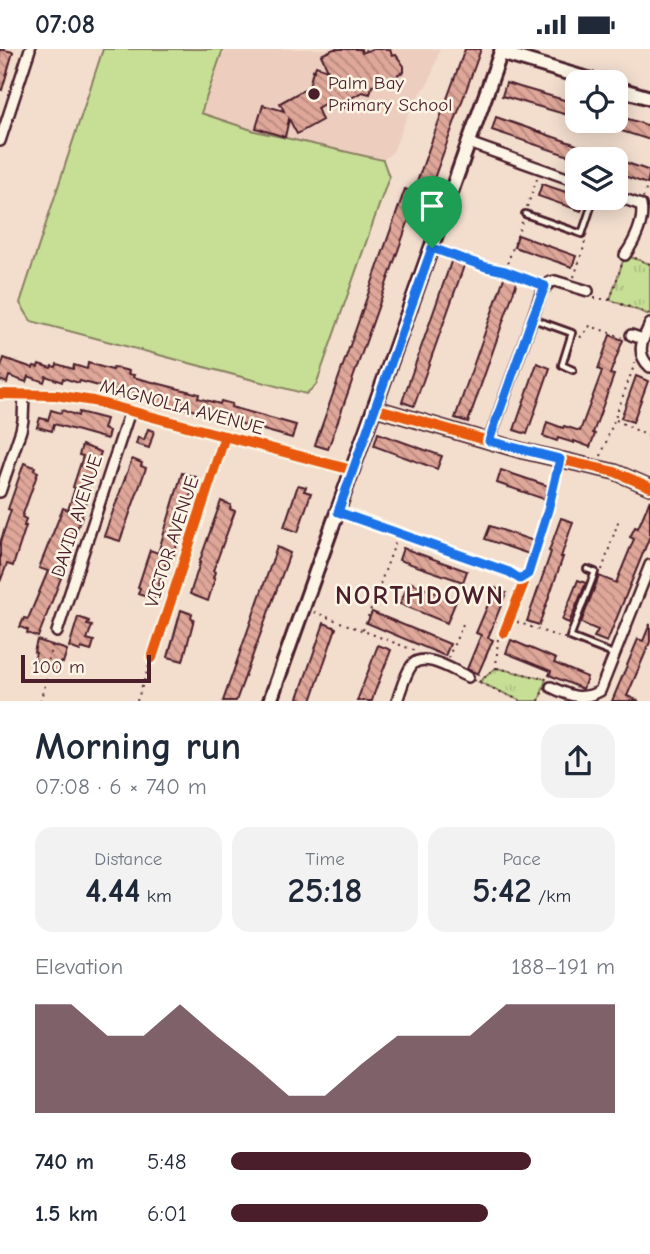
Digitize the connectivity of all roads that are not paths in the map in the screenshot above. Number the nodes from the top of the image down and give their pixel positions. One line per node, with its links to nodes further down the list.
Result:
1 (30, 49): 6 (street)
2 (501, 51): 3 (main road); 7 (main road)
3 (565, 71)
4 (628, 92): 5 (main road)
5 (650, 98)
6 (0, 141)
7 (469, 143): 8 (street); 24 (main road)
8 (565, 177)
9 (628, 200): 12 (street)
10 (590, 210): 11 (lane)
11 (525, 214)
12 (625, 255)
13 (580, 277): 14 (street)
14 (574, 286): 15 (street); 16 (street)
15 (588, 291)
16 (532, 319): 21 (lane); 27 (street)
17 (650, 324): 19 (street)
18 (631, 335): 19 (street)
19 (643, 339): 20 (street)
20 (650, 367)
21 (573, 370)
22 (0, 394): 23 (street, MAGNOLIA AVENUE)
23 (24, 395): 25 (street, MAGNOLIA AVENUE); 30 (street)
24 (374, 408): 27 (main road); 28 (main road)
25 (130, 411): 26 (street, MAGNOLIA AVENUE); 34 (street, DAVID AVENUE)
26 (225, 436): 28 (street, MAGNOLIA AVENUE); 37 (street, VICTOR AVENUE)
27 (489, 441): 29 (main road)
28 (352, 470): 31 (main road)
29 (650, 487)
30 (0, 492)
31 (338, 512): 35 (street); 42 (main road)
32 (650, 565): 36 (street)
33 (587, 569): 36 (lane)
34 (57, 632)
35 (504, 633)
36 (614, 655): 40 (street)
37 (152, 658)
38 (468, 677): 41 (street)
39 (551, 687): 40 (street)
40 (566, 698)
41 (401, 700)
42 (270, 701)

